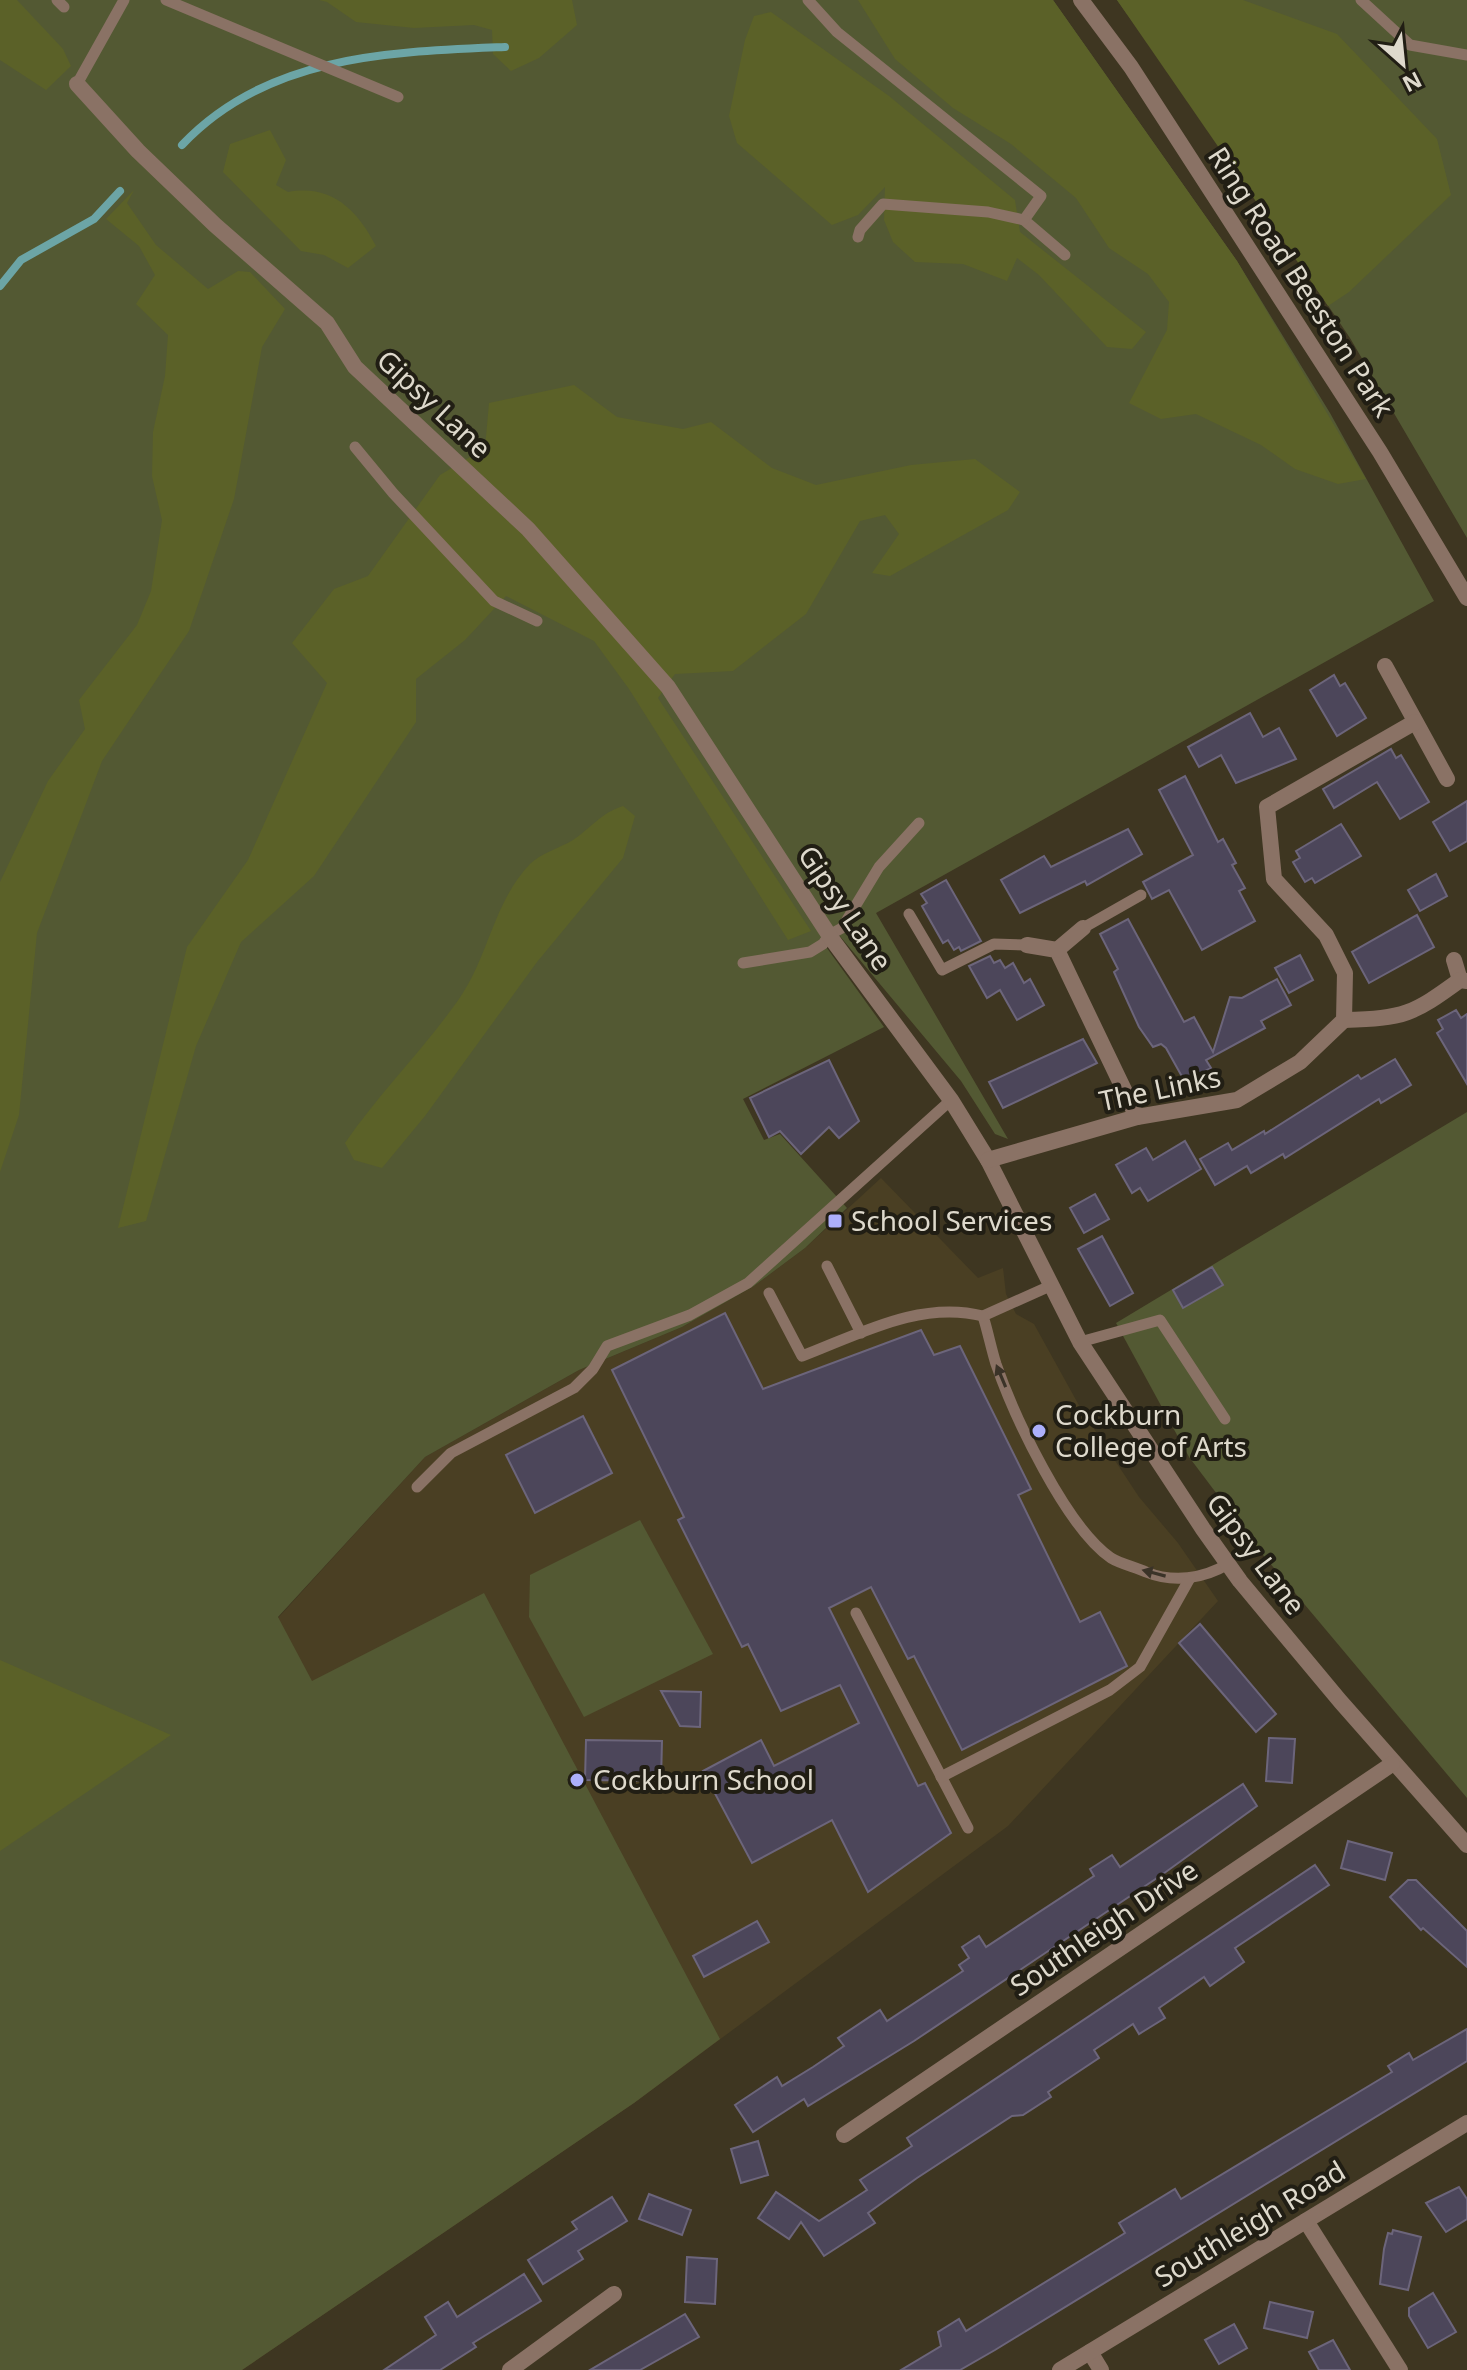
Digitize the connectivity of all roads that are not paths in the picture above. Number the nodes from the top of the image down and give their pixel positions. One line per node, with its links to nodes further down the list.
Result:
1 (124, 0): 7 (lane)
2 (166, 0): 8 (lane)
3 (808, 0): 9 (lane)
4 (1081, 0): 13 (street, Ring Road Beeston Park)
5 (1361, 0): 6 (lane)
6 (1467, 55)
7 (77, 84): 22 (street, Gipsy Lane)
8 (398, 97)
9 (1024, 220): 10 (lane); 11 (lane)
10 (858, 237)
11 (1065, 255)
12 (355, 447): 14 (lane)
13 (1467, 598)
14 (537, 621)
15 (1385, 666): 16 (street)
16 (1415, 722): 17 (street); 28 (street)
17 (1447, 779)
18 (919, 823): 22 (lane)
19 (1141, 895): 21 (lane)
20 (909, 914): 23 (lane)
21 (1083, 928): 24 (street)
22 (829, 935): 26 (lane); 29 (street, Gipsy Lane)
23 (1027, 945): 24 (street)
24 (1057, 950): 30 (street)
25 (1454, 960): 27 (street)
26 (743, 963)
27 (1464, 981): 28 (street)
28 (1344, 1020): 30 (street, The Links)
29 (951, 1100): 31 (street, Gipsy Lane); 39 (lane)
30 (1137, 1117): 31 (street, The Links)
31 (988, 1160): 33 (street, Gipsy Lane)
32 (827, 1266): 36 (lane)
33 (1050, 1286): 35 (lane); 37 (street, Gipsy Lane)
34 (769, 1293): 36 (lane)
35 (983, 1316): 36 (lane); 41 (lane, one-way to 35)
36 (861, 1333)
37 (1080, 1342): 38 (lane); 40 (street, Gipsy Lane)
38 (1225, 1419)
39 (417, 1487)
40 (1228, 1564): 41 (lane); 43 (street, Gipsy Lane)
41 (1190, 1578): 44 (lane)
42 (856, 1613): 44 (lane)
43 (1392, 1764): 46 (street, Gipsy Lane); 48 (street, Southleigh Drive)
44 (941, 1777): 45 (lane)
45 (968, 1828)
46 (1467, 1845)
47 (1467, 2123): 49 (street, Southleigh Road)
48 (844, 2135)
49 (1306, 2221): 51 (street, Southleigh Road); 55 (street)
50 (614, 2294): 52 (street)
51 (1090, 2352): 53 (street, Southleigh Road); 54 (street)
52 (510, 2370)
53 (1060, 2370)
54 (1101, 2370)
55 (1400, 2370)

